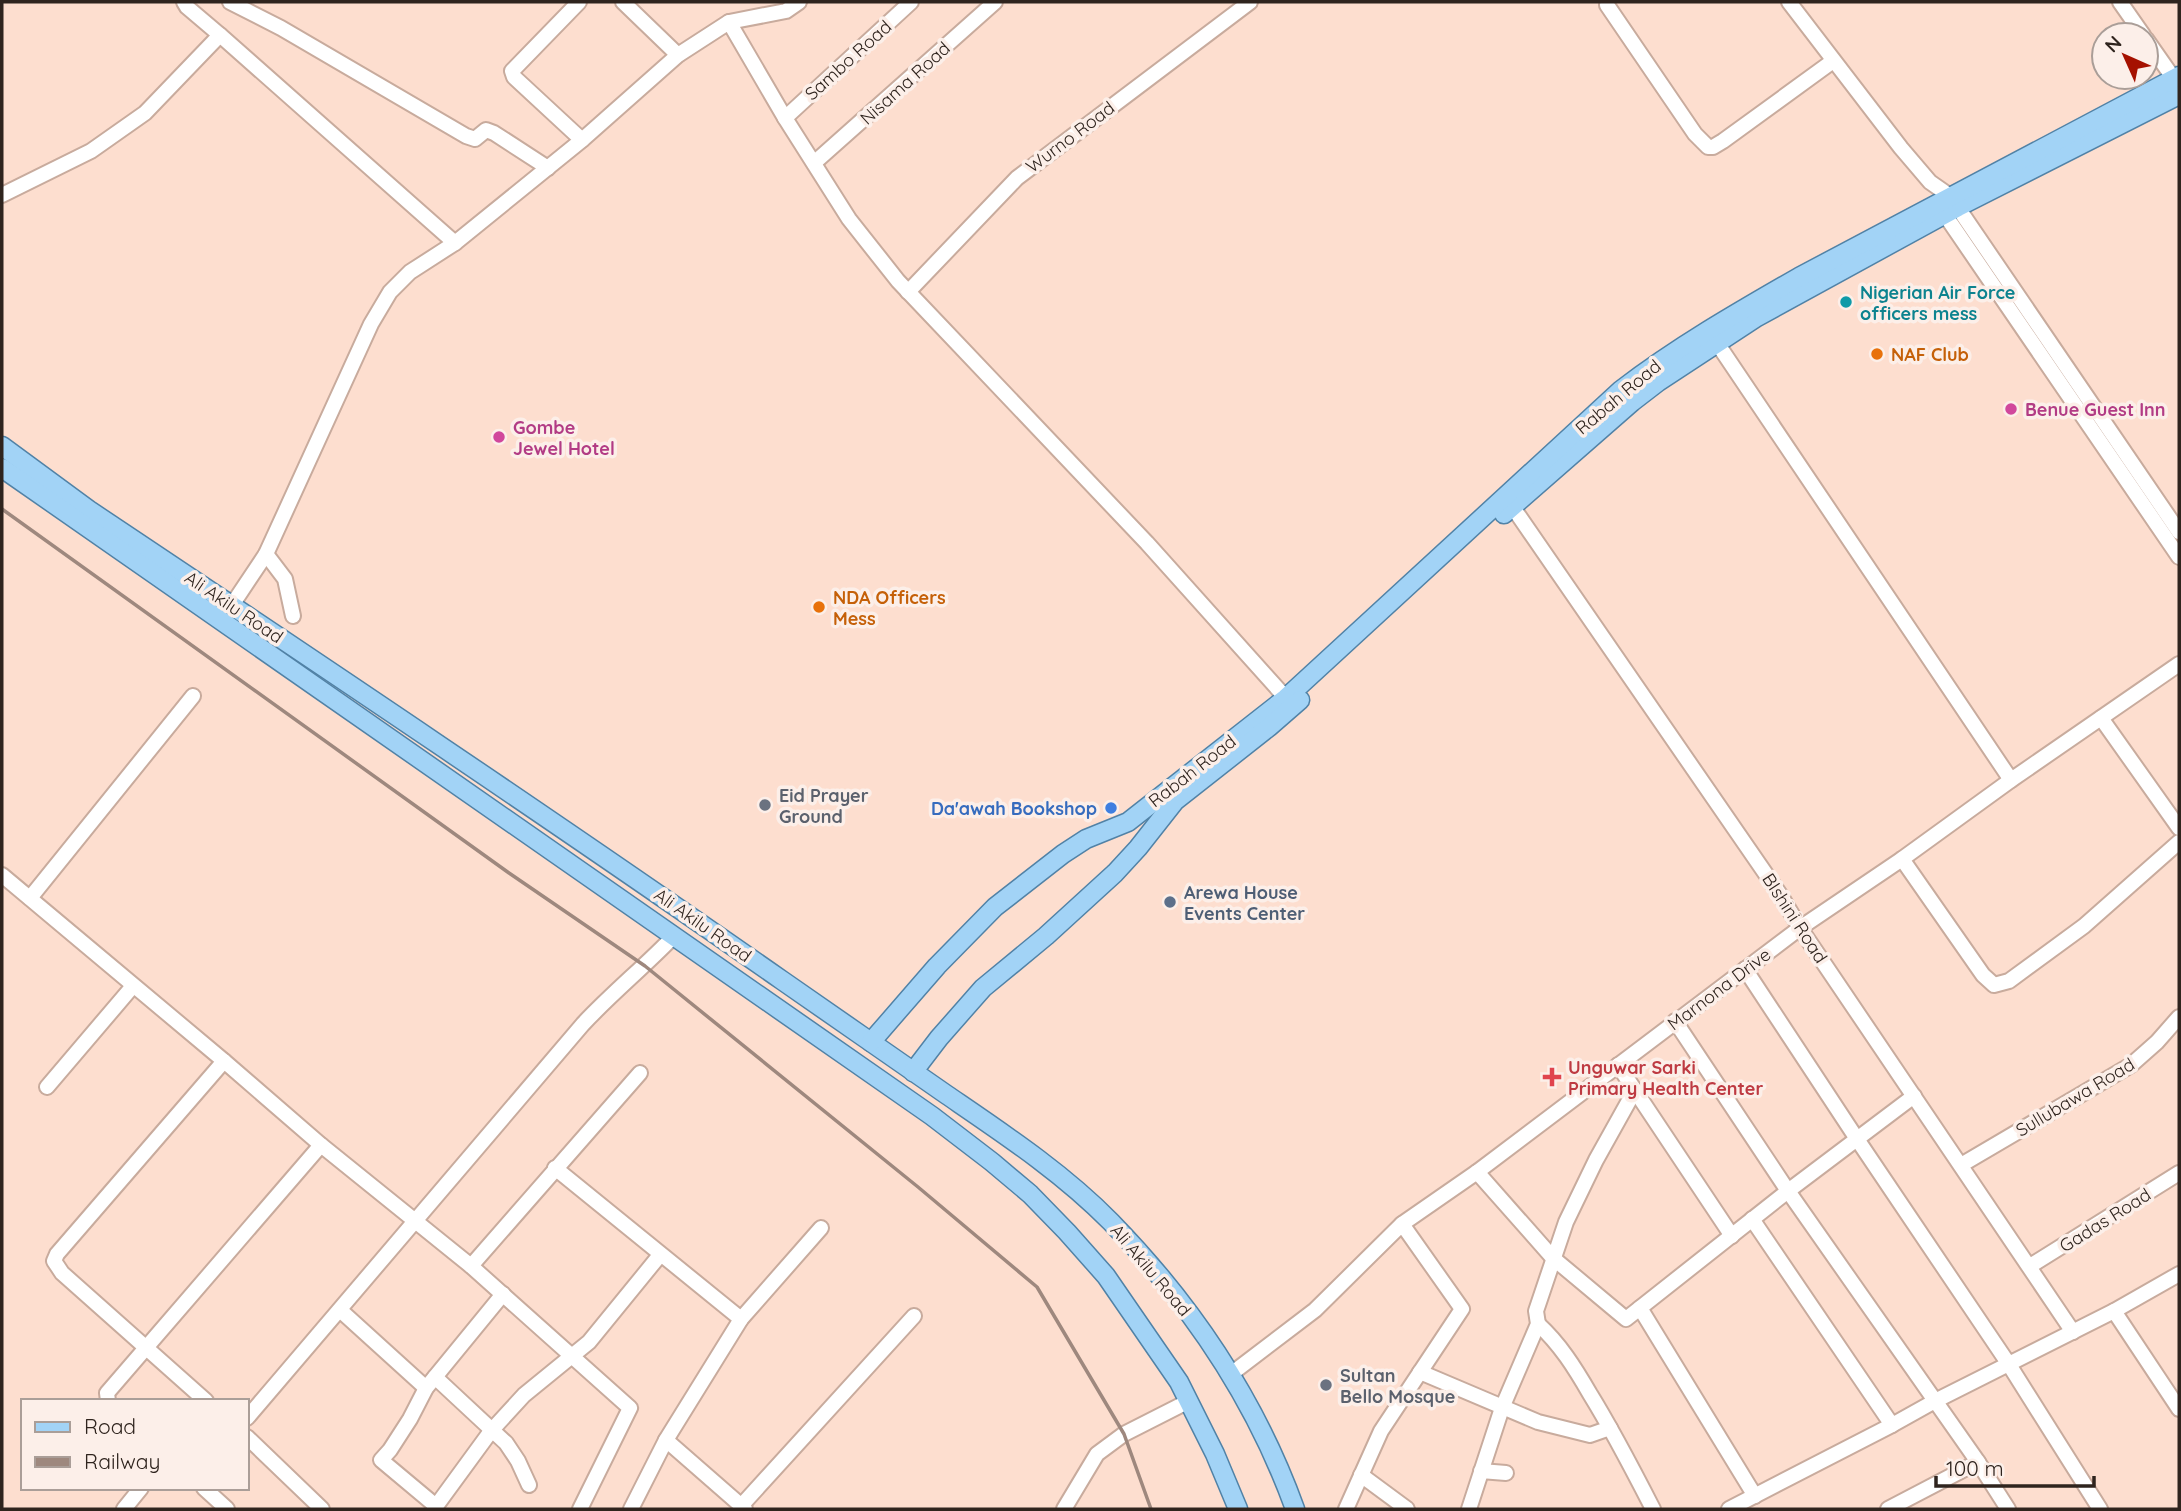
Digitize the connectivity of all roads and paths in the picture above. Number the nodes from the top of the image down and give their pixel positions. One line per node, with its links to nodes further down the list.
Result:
1 (184, 2): 14 (street)
2 (230, 2): 22 (street)
3 (579, 2): 20 (street)
4 (623, 2): 15 (street)
5 (799, 2): 13 (street)
6 (911, 2): 19 (street, Sambo Road)
7 (995, 2): 21 (street, Nisama Road)
8 (1250, 2): 26 (street, Wurno Road)
9 (1789, 2): 17 (street)
10 (2120, 2): 12 (street)
11 (1607, 5): 17 (street)
12 (2134, 21)
13 (729, 22): 15 (street); 19 (street)
14 (220, 35): 23 (street); 25 (street)
15 (678, 55): 20 (street)
16 (2160, 59): 18 (street)
17 (1833, 61): 24 (street)
18 (2177, 83): 24 (main road, Rabah Road)
19 (785, 118): 21 (street)
20 (582, 140): 22 (street)
21 (814, 163): 26 (street)
22 (548, 168): 25 (street)
23 (2, 194)
24 (1955, 210): 27 (main road, Rabah Road); 31 (street); 33 (street); 38 (main road, Rabah Road)
25 (455, 243): 32 (street)
26 (908, 292): 38 (street)
27 (1717, 343): 30 (main road, Rabah Road); 40 (street)
28 (2, 446): 29 (main road, Ali Akilu Road)
29 (10, 467): 34 (main road, Ali Akilu Road); 47 (main road, Ali Akilu Road)
30 (1512, 506): 46 (street, BIshini Road); 55 (main road, Rabah Road)
31 (2179, 532)
32 (266, 554): 34 (street); 35 (street)
33 (2179, 557)
34 (232, 605): 52 (main road, Ali Akilu Road)
35 (293, 616)
36 (2179, 664): 39 (street, Marnona Drive)
37 (193, 696): 45 (street)
38 (1286, 698): 52 (main road, Rabah Road)
39 (2101, 718): 40 (street, Marnona Drive); 41 (street)
40 (2011, 780): 43 (street, Marnona Drive)
41 (2179, 828)
42 (2179, 842): 43 (street)
43 (1902, 859): 46 (street, Marnona Drive)
44 (2, 875): 45 (street)
45 (30, 898): 49 (street)
46 (1800, 928): 48 (street, Marnona Drive); 59 (street, BIshini Road)
47 (673, 937): 68 (street); 93 (main road, Ali Akilu Road)
48 (1745, 969): 51 (street, Marnona Drive); 60 (street)
49 (133, 986): 53 (street); 57 (street)
50 (2179, 1017): 62 (street, Sullubawa Road)
51 (1675, 1021): 54 (street, Marnona Drive); 66 (street)
52 (871, 1042): 55 (main road, Ali Akilu Road)
53 (224, 1060): 61 (street); 85 (street)
54 (1618, 1065): 58 (street); 64 (street, Marnona Drive)
55 (913, 1072): 89 (main road, Ali Akilu Road)
56 (640, 1073): 63 (street)
57 (47, 1087)
58 (1635, 1090): 71 (street); 73 (street)
59 (1914, 1096): 60 (street); 62 (street, BIshini Road)
60 (1857, 1139): 66 (street); 87 (street)
61 (321, 1145): 68 (street); 85 (street)
62 (1961, 1165): 75 (street, BIshini Road)
63 (555, 1168): 72 (street); 74 (street)
64 (1477, 1172): 69 (street, Marnona Drive); 73 (street)
65 (2179, 1173): 75 (street, Gadas Road)
66 (1788, 1191): 67 (street); 94 (street)
67 (1752, 1219): 71 (street); 98 (street)
68 (416, 1221): 74 (street); 79 (street)
69 (1402, 1224): 88 (street); 89 (street, Marnona Drive)
70 (821, 1228): 82 (street)
71 (1731, 1236): 78 (street)
72 (660, 1255): 82 (street); 86 (street)
73 (1553, 1258): 78 (street); 83 (street)
74 (471, 1266): 77 (street)
75 (2030, 1266): 84 (street, BIshini Road)
76 (2179, 1274): 80 (street)
77 (503, 1294): 86 (street); 90 (street)
78 (1640, 1308): 110 (street)
79 (340, 1310): 90 (street); 97 (street)
80 (2114, 1311): 84 (street); 96 (street)
81 (914, 1316): 112 (street)
82 (741, 1319): 102 (street)
83 (1538, 1324): 95 (street); 99 (street)
84 (2073, 1332): 87 (street)
85 (147, 1348): 91 (street); 92 (street)
86 (572, 1358): 100 (street); 117 (street)
87 (2008, 1363): 94 (street); 128 (street)
88 (1420, 1373): 95 (street); 106 (street)
89 (1231, 1374): 121 (main road, Ali Akilu Road)
90 (431, 1382): 100 (street); 111 (street)
91 (108, 1399)
92 (204, 1399)
93 (1189, 1401): 119 (street); 120 (main road, Ali Akilu Road)
94 (1935, 1401): 98 (street); 103 (street)
95 (1502, 1408): 99 (street); 104 (street)
96 (2179, 1409)
97 (248, 1417)
98 (1892, 1425): 110 (street)
99 (1610, 1428): 125 (street)
100 (491, 1431): 107 (street); 111 (street)
101 (248, 1438): 116 (street)
102 (666, 1440): 112 (street); 118 (street)
103 (1978, 1462): 126 (street); 127 (street)
104 (1481, 1471): 105 (street); 124 (street)
105 (1506, 1473)
106 (1361, 1475): 122 (street); 123 (street)
107 (529, 1485)
108 (139, 1490): 114 (street)
109 (206, 1490): 115 (street)
110 (1755, 1496): 113 (street)
111 (435, 1507)
112 (743, 1507)
113 (1733, 1508)
114 (124, 1509)
115 (227, 1509)
116 (322, 1509)
117 (580, 1509)
118 (631, 1509)
119 (1064, 1509)
120 (1238, 1509)
121 (1295, 1509)
122 (1346, 1509)
123 (1407, 1509)
124 (1469, 1509)
125 (1653, 1509)
126 (1888, 1509)
127 (2008, 1509)
128 (2100, 1509)

